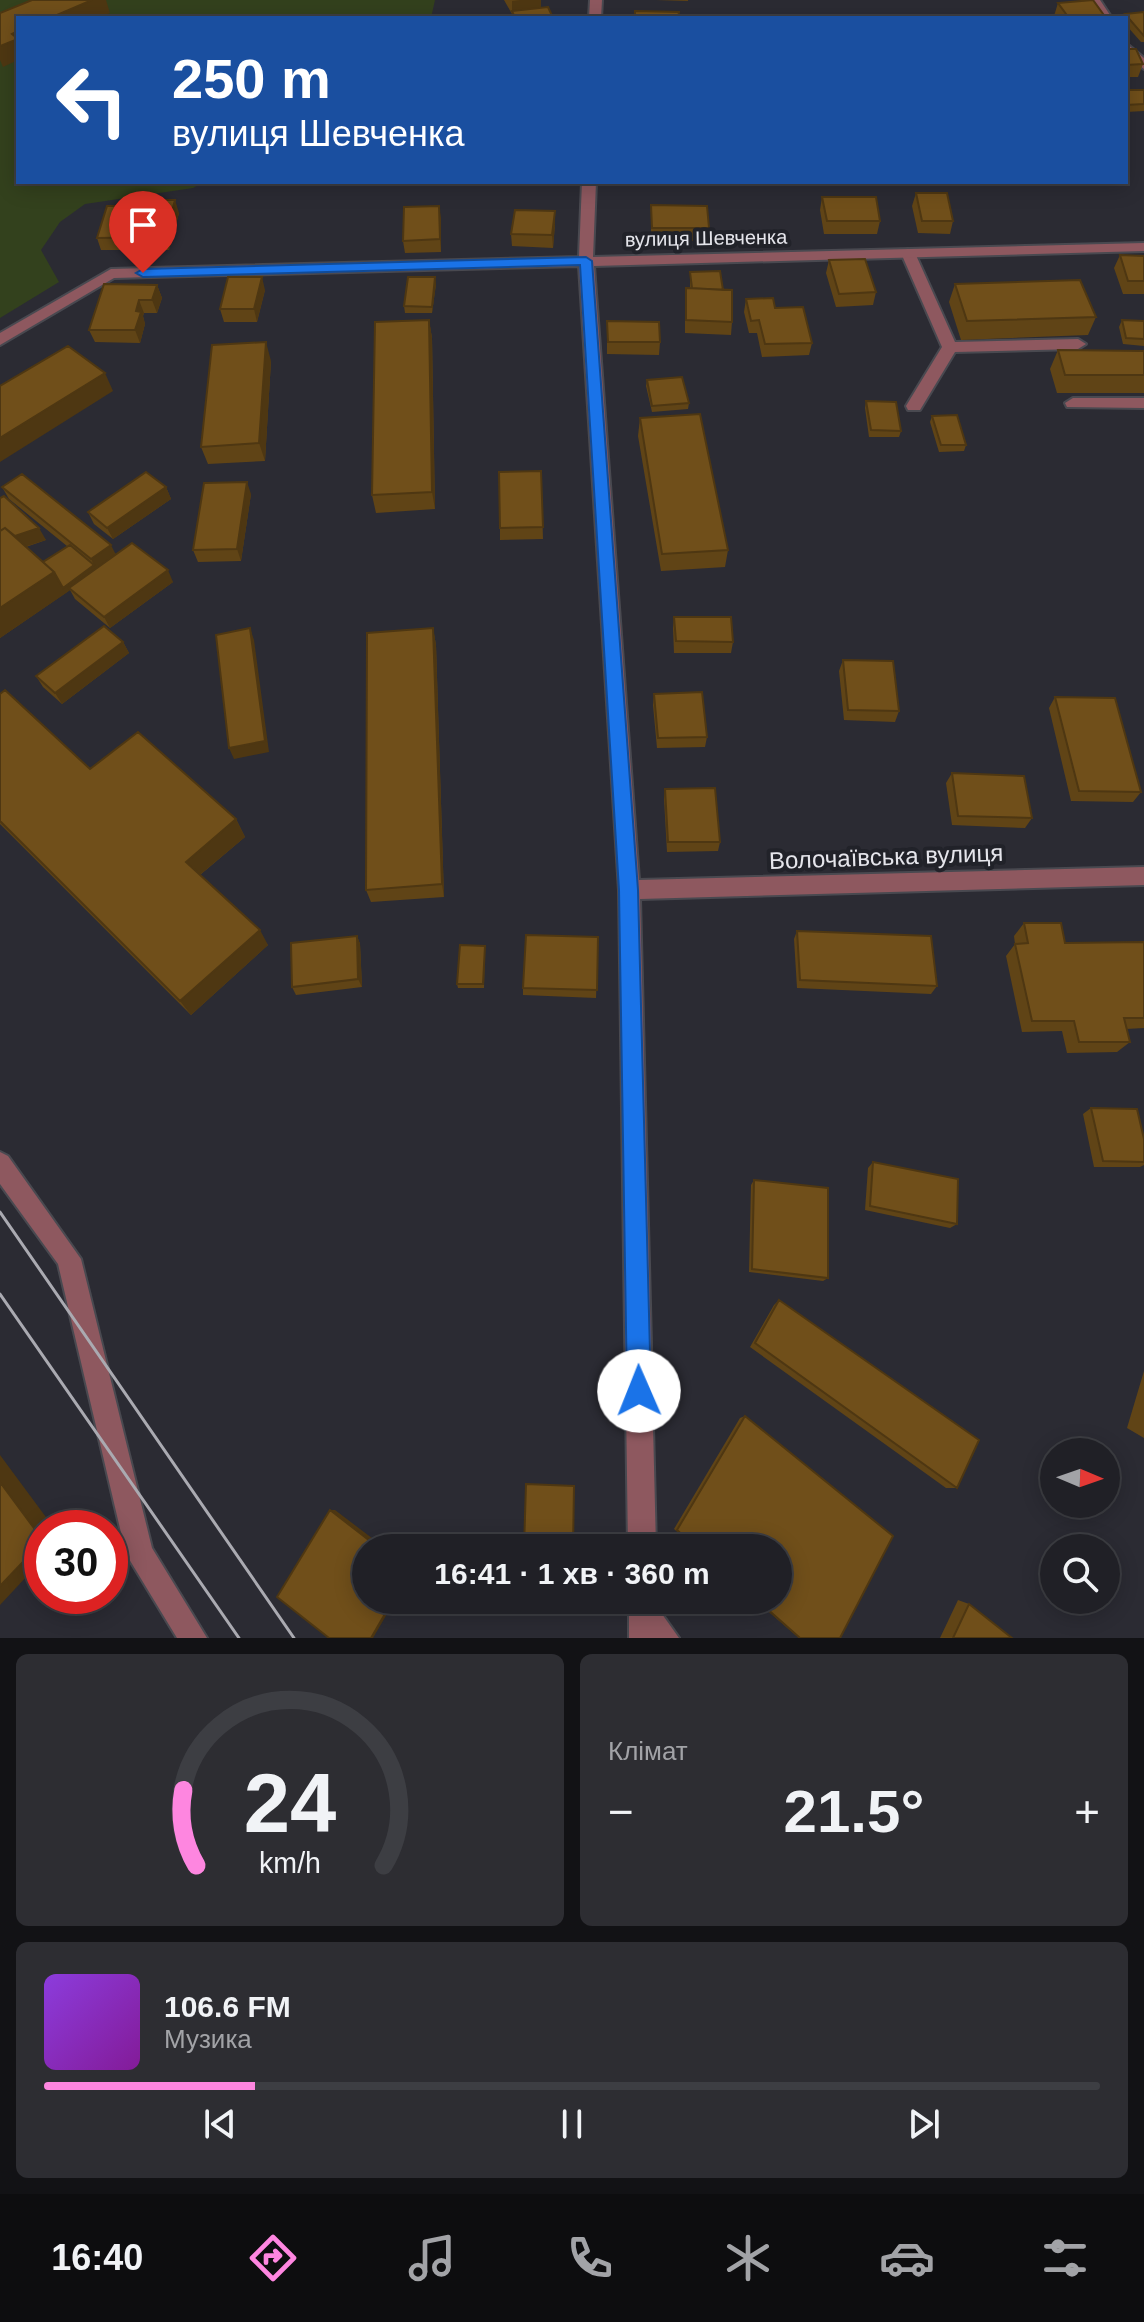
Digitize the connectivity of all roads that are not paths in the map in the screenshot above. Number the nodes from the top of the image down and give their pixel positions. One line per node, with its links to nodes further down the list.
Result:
1 (1128, 49): 2 (street)
2 (1144, 65)
3 (589, 184): 6 (street)
4 (1144, 247): 5 (street, вулиця Шевченка)
5 (908, 253): 6 (street, вулиця Шевченка); 9 (street)
6 (586, 261): 7 (street, вулиця Шевченка); 14 (street)
7 (0, 340)
8 (1078, 344): 9 (street)
9 (950, 347): 12 (street)
10 (1073, 403): 11 (street)
11 (1144, 403)
12 (914, 406)
13 (1144, 876): 14 (street, Волочаївська вулиця)
14 (629, 890): 16 (street)
15 (0, 1164): 18 (street)
16 (642, 1534)
17 (643, 1617): 19 (street)
18 (193, 1638)
19 (665, 1638)

